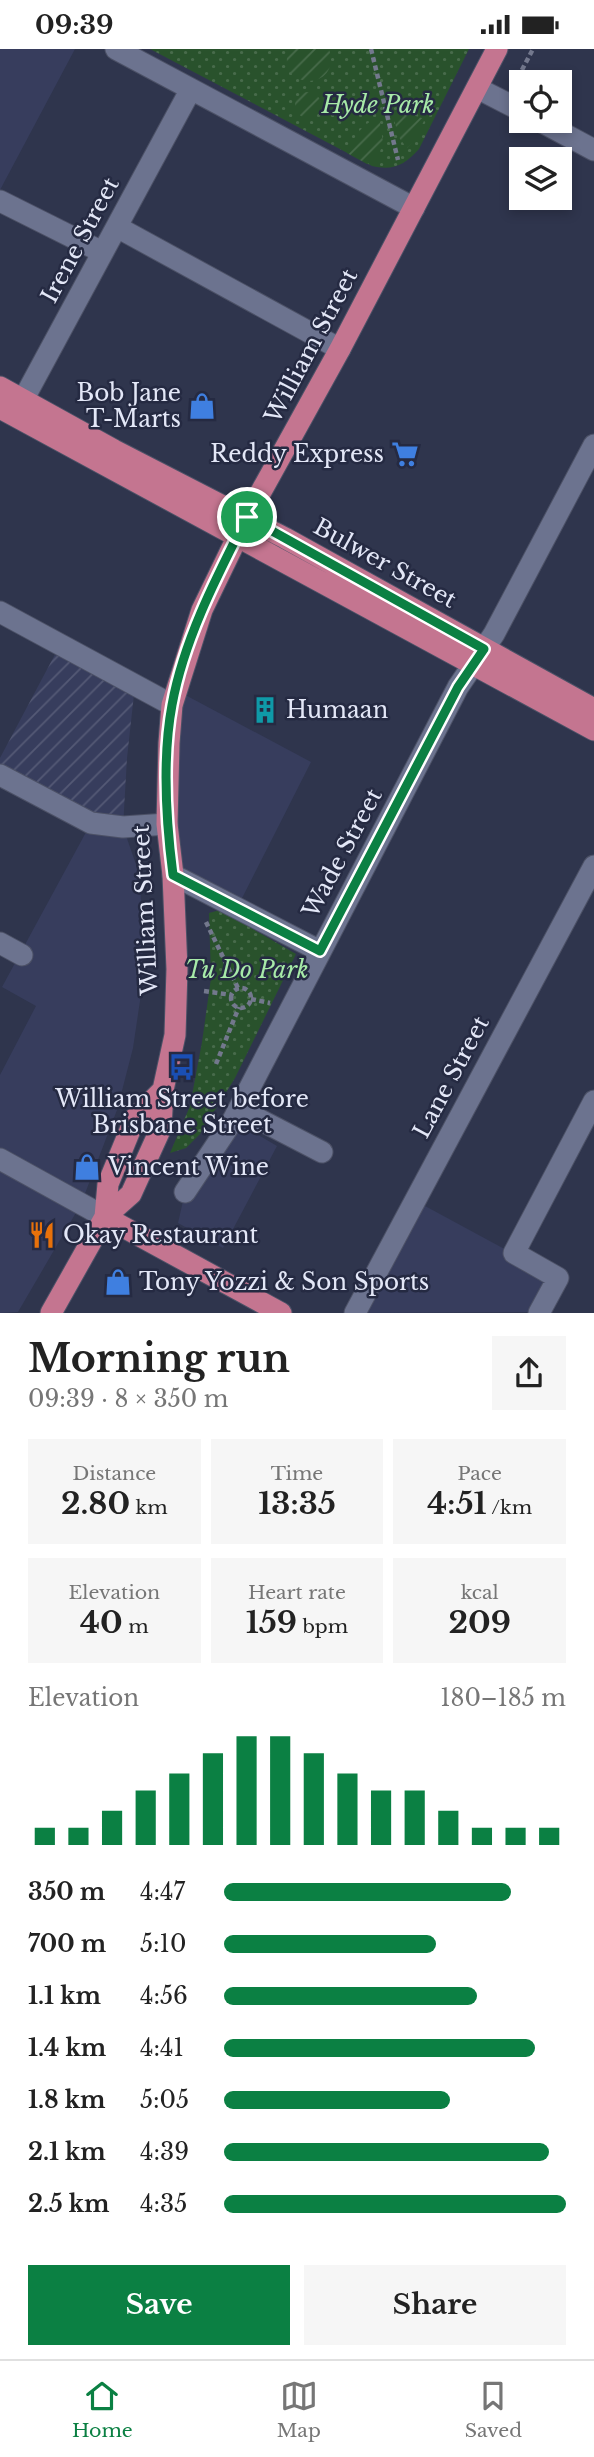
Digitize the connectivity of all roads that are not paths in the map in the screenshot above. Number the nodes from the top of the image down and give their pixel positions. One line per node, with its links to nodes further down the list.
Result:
1 (116, 49): 4 (street)
2 (496, 49): 3 (main road, William Street)
3 (477, 88): 5 (street); 9 (main road, William Street)
4 (191, 89): 9 (street); 10 (street, Irene Street)
5 (509, 105)
6 (562, 133): 7 (street)
7 (594, 150)
8 (0, 201): 11 (street)
9 (414, 208): 12 (main road, William Street)
10 (117, 227): 11 (street, Irene Street); 12 (street)
11 (102, 252): 14 (street, Irene Street)
12 (340, 349): 16 (main road, William Street)
13 (0, 387): 14 (main road, Bulwer Street)
14 (13, 408): 16 (main road, Bulwer Street)
15 (594, 445): 18 (street, Wade Street)
16 (242, 527): 18 (main road, Bulwer Street); 19 (main road, William Street)
17 (0, 613): 19 (street)
18 (478, 657): 20 (main road, Bulwer Street); 21 (main road, Bulwer Street); 27 (street, Wade Street)
19 (172, 705): 23 (main road, William Street)
20 (594, 709)
21 (594, 730)
22 (0, 775): 23 (street)
23 (167, 824): 25 (main road, William Street)
24 (594, 866): 37 (street, Lane Street)
25 (173, 875): 27 (street); 34 (main road, William Street)
26 (0, 943): 28 (street)
27 (320, 951): 30 (street, Wade Street)
28 (22, 955)
29 (594, 1101): 38 (street)
30 (239, 1109): 31 (street); 33 (street, Wade Street)
31 (322, 1152)
32 (0, 1159): 34 (street)
33 (185, 1192)
34 (104, 1217): 35 (main road, William Street); 36 (main road)
35 (51, 1313)
36 (281, 1313)
37 (355, 1313)
38 (539, 1313)

